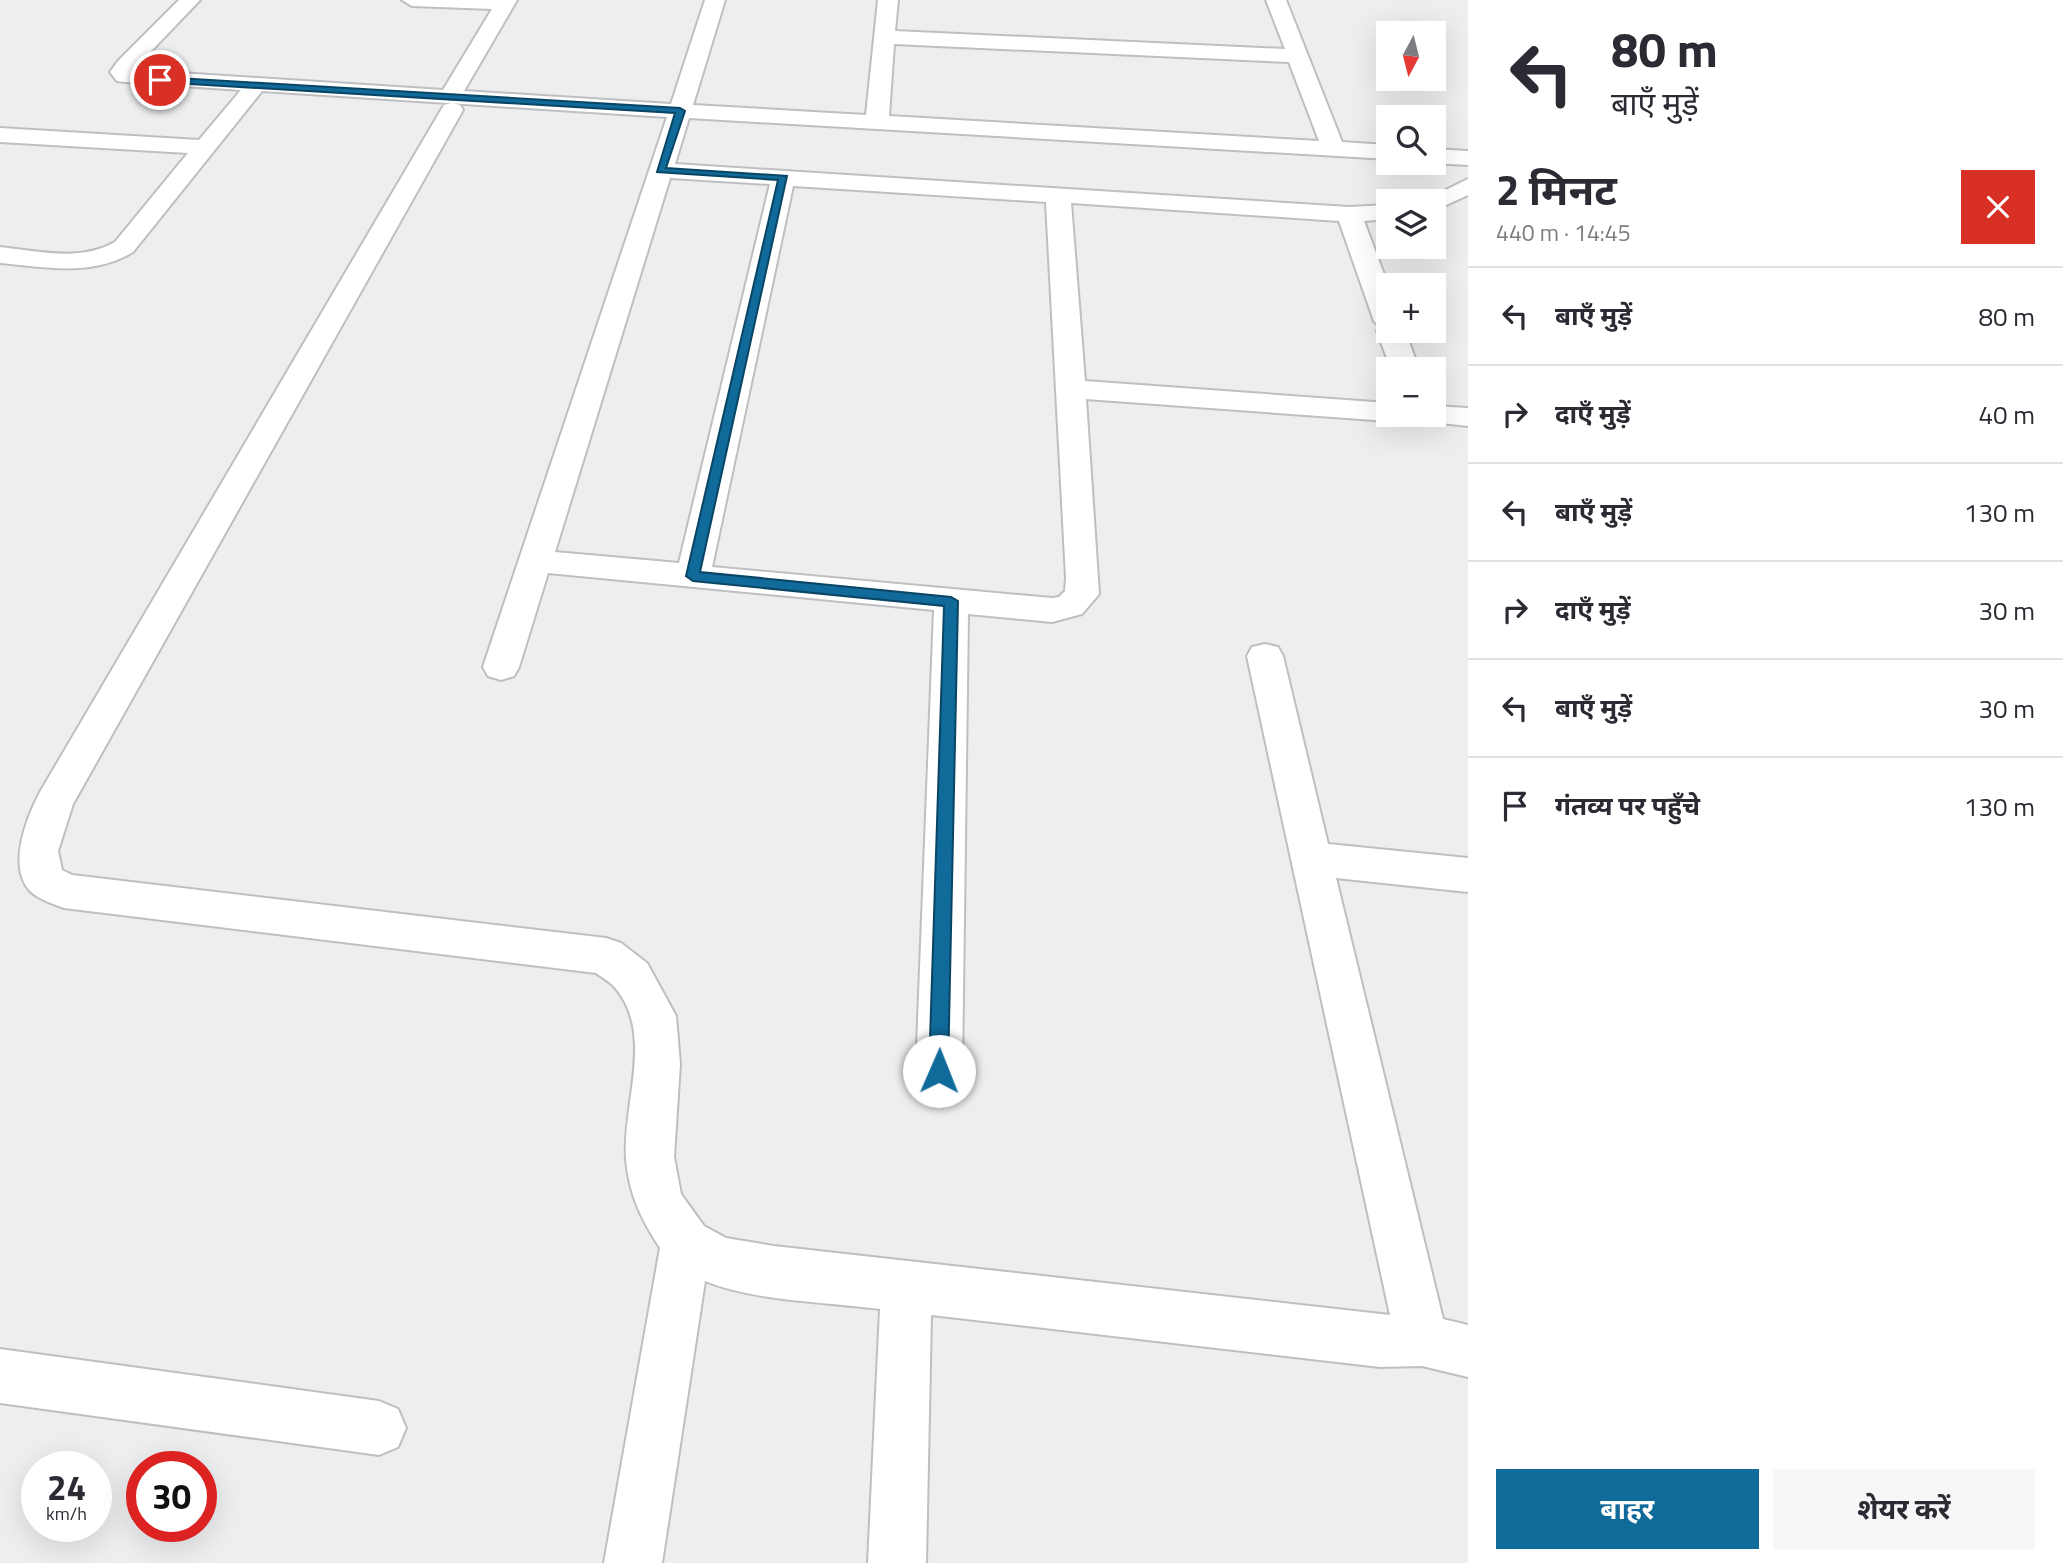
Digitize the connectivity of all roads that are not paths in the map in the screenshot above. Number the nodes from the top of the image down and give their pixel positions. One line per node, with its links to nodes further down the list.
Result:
1 (190, 0): 9 (street)
2 (412, 0): 6 (street)
3 (715, 0): 11 (street)
4 (888, 0): 7 (street)
5 (1276, 0): 8 (street)
6 (506, 2): 10 (street)
7 (884, 37): 8 (street); 12 (street)
8 (1297, 56): 15 (street)
9 (256, 85): 10 (street); 14 (street)
10 (451, 103): 11 (street); 40 (street)
11 (680, 111): 12 (street); 19 (street)
12 (877, 121): 15 (street)
13 (0, 135): 14 (street)
14 (205, 147): 26 (street)
15 (1333, 149): 16 (street)
16 (1376, 151)
17 (1446, 157): 18 (street)
18 (1468, 158)
19 (661, 170): 20 (street); 32 (street)
20 (783, 178): 22 (street); 33 (street)
21 (1468, 186): 23 (street)
22 (1058, 195): 25 (street); 28 (street)
23 (1446, 197)
24 (1376, 213): 25 (street)
25 (1349, 214): 27 (street)
26 (0, 255)
27 (1376, 288)
28 (1071, 389): 29 (street); 34 (street)
29 (1376, 411)
30 (1446, 416): 31 (street)
31 (1468, 417)
32 (536, 561): 33 (street); 36 (street)
33 (693, 576): 34 (street)
34 (951, 601): 39 (street)
35 (1265, 656): 37 (street)
36 (501, 667)
37 (1311, 859): 38 (street); 42 (street)
38 (1468, 875)
39 (939, 1071)
40 (686, 1243): 41 (street); 45 (street)
41 (906, 1286): 42 (street); 46 (street)
42 (1445, 1346)
43 (0, 1376): 44 (street)
44 (379, 1428)
45 (633, 1563)
46 (897, 1563)

